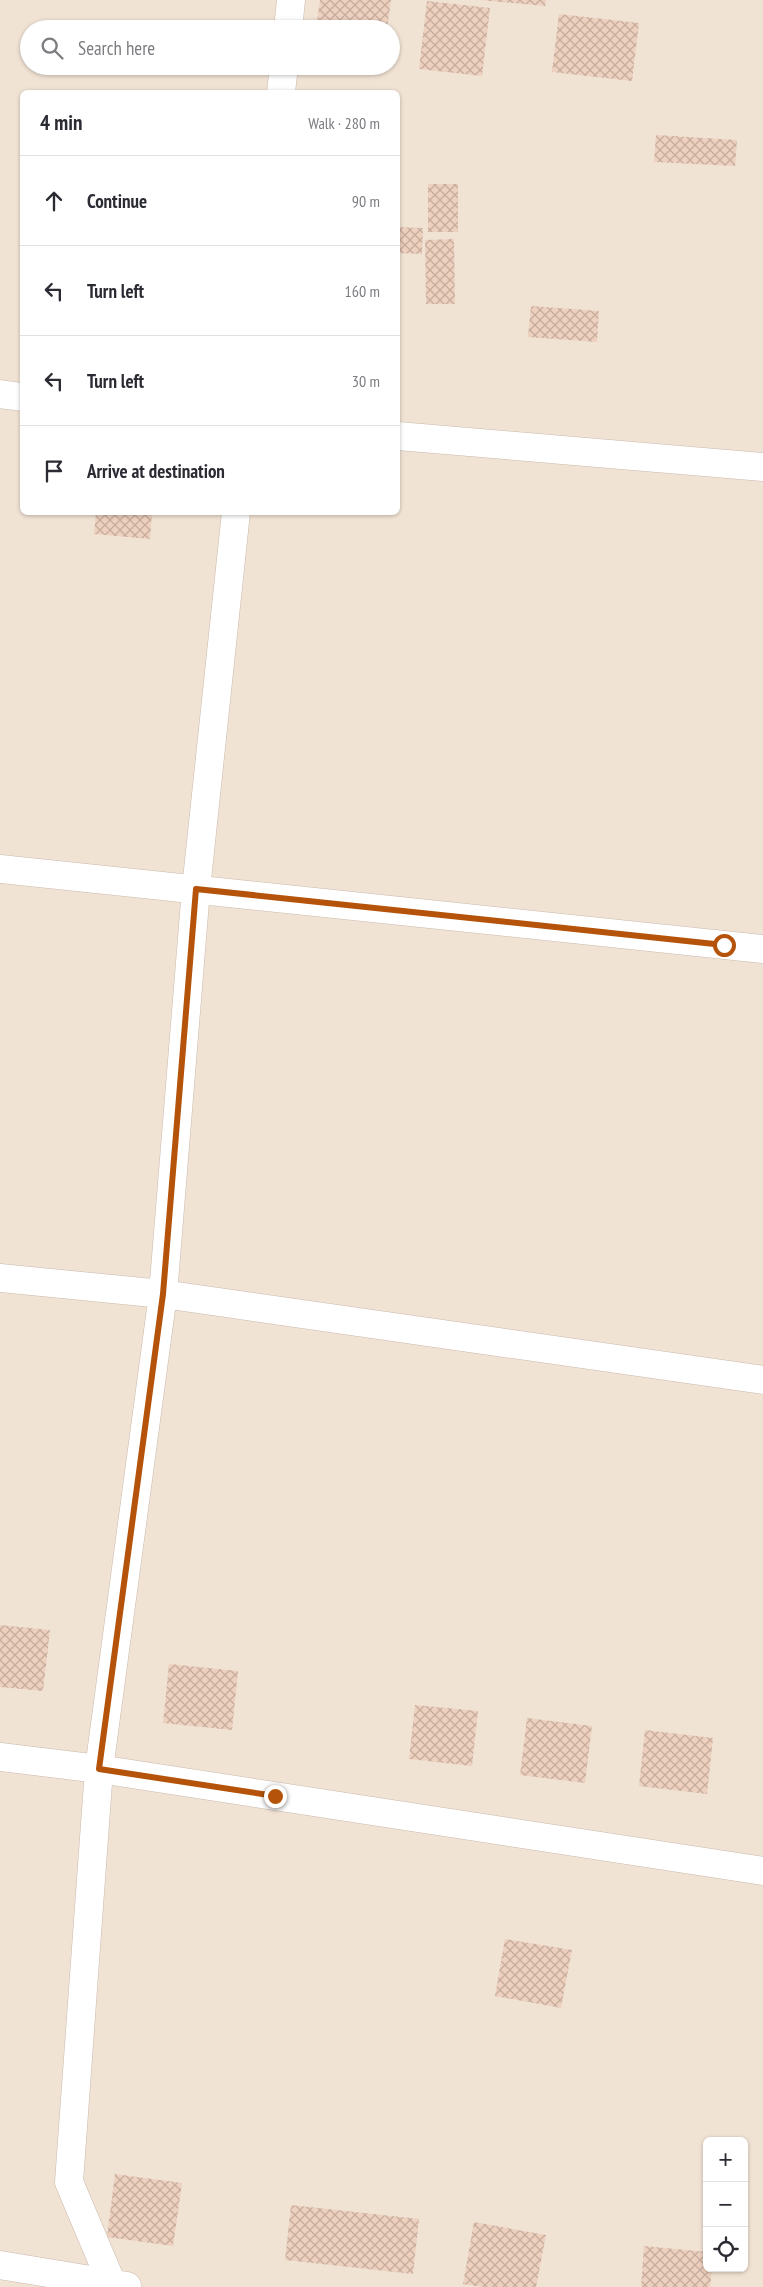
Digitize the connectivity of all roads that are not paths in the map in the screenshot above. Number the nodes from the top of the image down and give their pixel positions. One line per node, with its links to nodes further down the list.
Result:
1 (291, 0): 2 (street)
2 (289, 20)
3 (283, 75): 4 (street)
4 (281, 90)
5 (0, 394): 6 (street)
6 (20, 397)
7 (400, 436): 8 (street)
8 (763, 467)
9 (236, 515): 11 (street)
10 (0, 869): 11 (street)
11 (196, 889): 12 (street); 14 (street)
12 (763, 949)
13 (0, 1278): 14 (street)
14 (163, 1294): 15 (street); 17 (street)
15 (763, 1380)
16 (0, 1757): 17 (street)
17 (99, 1769): 18 (street); 20 (street)
18 (763, 1871)
19 (0, 2265): 20 (street)
20 (122, 2285)

